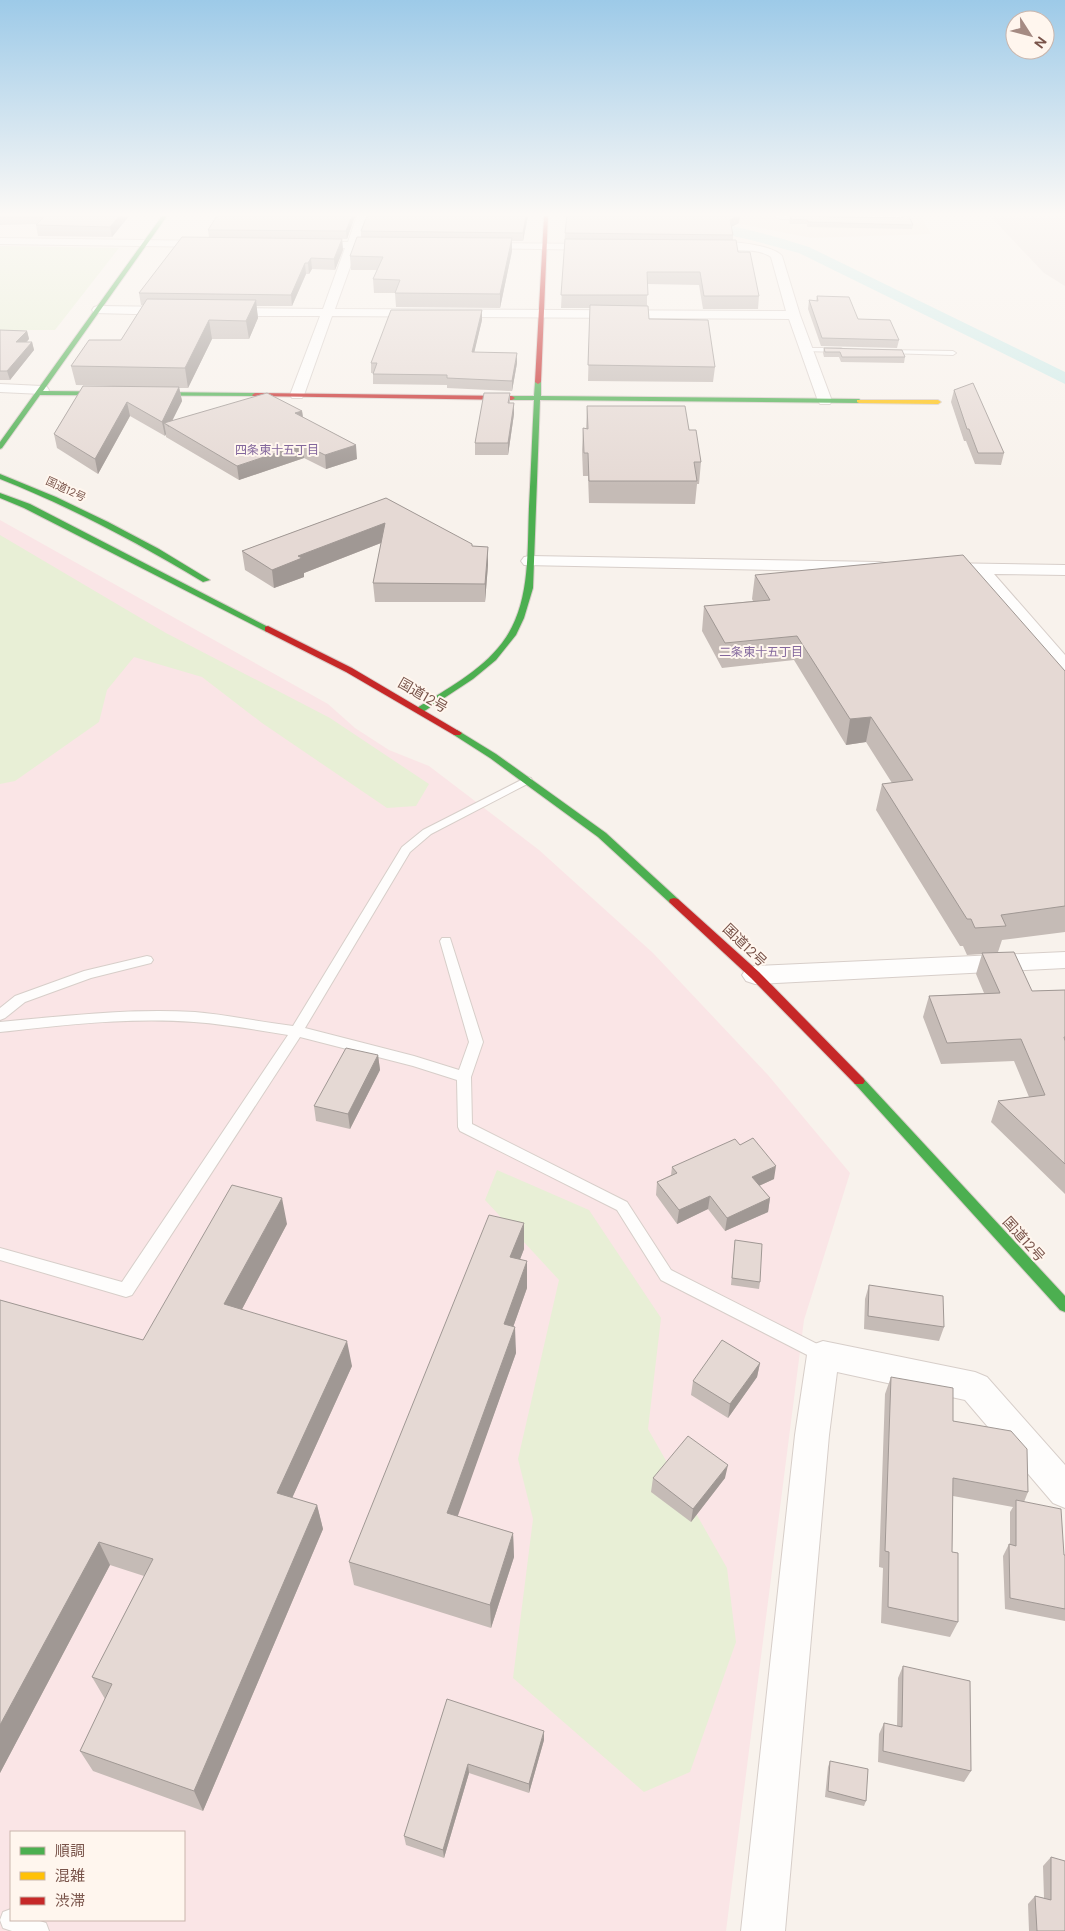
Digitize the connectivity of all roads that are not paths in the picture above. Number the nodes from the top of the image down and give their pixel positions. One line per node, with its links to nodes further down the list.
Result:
1 (101, 306): 5 (main road)
2 (329, 306): 8 (street)
3 (541, 306): 9 (main road)
4 (791, 306): 10 (street)
5 (98, 310): 6 (street); 16 (main road)
6 (187, 311)
7 (207, 311): 8 (street)
8 (326, 313): 9 (street); 17 (street)
9 (541, 314): 10 (street); 18 (main road)
10 (794, 315): 11 (street)
11 (806, 350): 12 (lane); 19 (street)
12 (846, 350)
13 (875, 351): 14 (lane)
14 (953, 352)
15 (0, 388): 16 (street)
16 (41, 392): 17 (main road); 21 (main road)
17 (297, 395): 18 (main road)
18 (536, 398): 19 (main road); 24 (main road)
19 (825, 401): 20 (main road)
20 (938, 402)
21 (0, 447)
22 (0, 476): 29 (main road, 国道12号)
23 (0, 495): 32 (main road, 国道12号)
24 (530, 560): 25 (street); 33 (main road)
25 (899, 567)
26 (919, 567): 27 (street)
27 (979, 568): 28 (street); 31 (street)
28 (1065, 570)
29 (215, 586)
30 (240, 602): 32 (main road, 国道12号)
31 (1065, 667)
32 (349, 670): 33 (main road, 国道12号)
33 (420, 710): 34 (main road, 国道12号)
34 (527, 780): 38 (main road, 国道12号); 41 (lane)
35 (446, 941): 42 (lane)
36 (147, 960): 39 (lane)
37 (1065, 960): 38 (street)
38 (755, 975): 44 (main road, 国道12号)
39 (0, 1015)
40 (0, 1027): 41 (lane)
41 (297, 1031): 42 (lane); 43 (lane)
42 (464, 1077): 45 (lane)
43 (0, 1254)
44 (1065, 1306)
45 (824, 1355): 46 (street); 49 (street)
46 (1065, 1491)
47 (13, 1921): 48 (lane)
48 (38, 1931)
49 (764, 1931)

